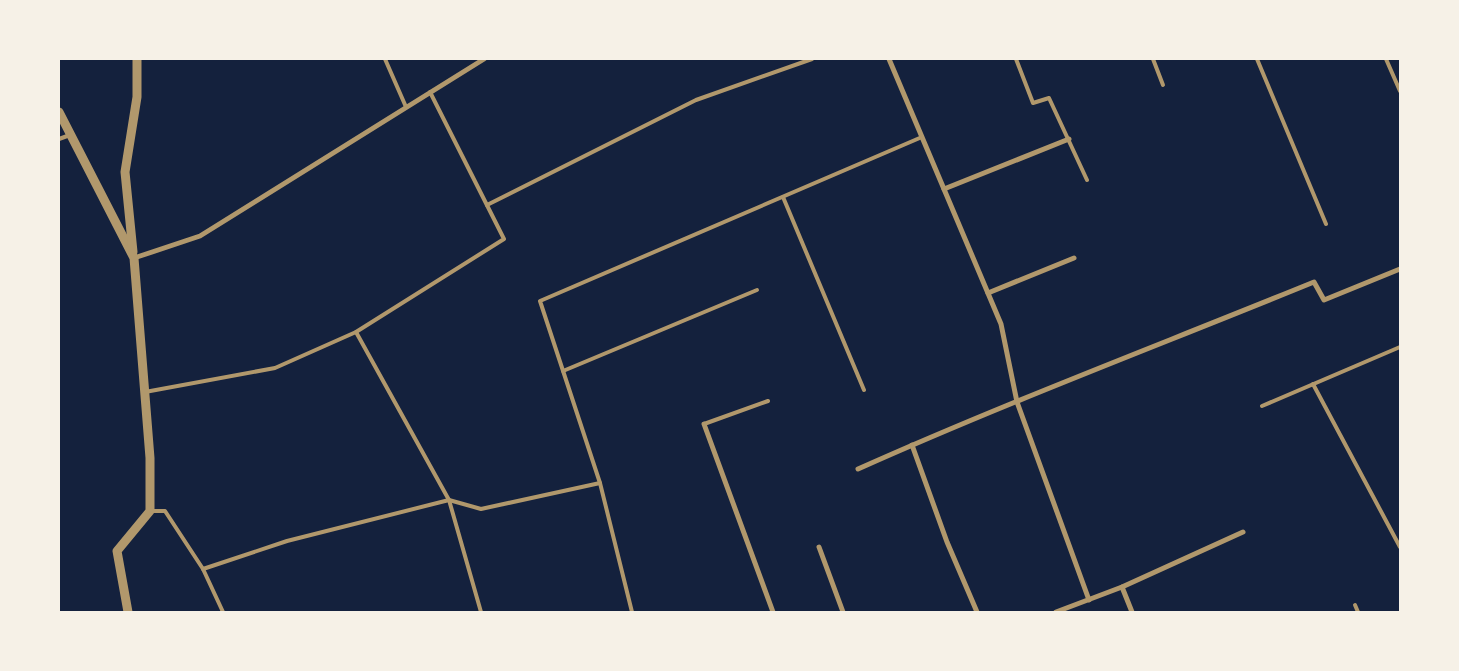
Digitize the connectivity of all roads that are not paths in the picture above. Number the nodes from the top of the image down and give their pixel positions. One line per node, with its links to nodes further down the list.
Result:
1 (137, 59): 26 (street)
2 (385, 59): 15 (lane)
3 (472, 59): 11 (street)
4 (484, 59): 11 (street)
5 (812, 59): 24 (lane)
6 (889, 59): 18 (street)
7 (1016, 59): 20 (lane)
8 (1152, 59): 12 (lane)
9 (1257, 59): 25 (lane)
10 (1386, 59): 13 (lane)
11 (474, 65): 14 (street)
12 (1163, 85)
13 (1400, 91)
14 (430, 92): 15 (street); 24 (lane)
15 (406, 107): 26 (street)
16 (59, 112): 17 (street)
17 (70, 135): 19 (lane); 26 (street)
18 (922, 137): 22 (street); 23 (lane)
19 (59, 139)
20 (1069, 139): 21 (lane); 22 (street)
21 (1087, 180)
22 (944, 189): 30 (street)
23 (783, 197): 33 (lane); 35 (lane)
24 (487, 205): 31 (lane)
25 (1326, 224)
26 (134, 258): 36 (street)
27 (1074, 258): 30 (street)
28 (1400, 269): 38 (street)
29 (757, 290): 33 (lane)
30 (988, 293): 38 (street)
31 (356, 332): 36 (lane); 44 (lane)
32 (1400, 347): 34 (lane)
33 (563, 371): 43 (lane)
34 (1313, 384): 39 (lane); 48 (lane)
35 (864, 390)
36 (144, 392): 45 (street)
37 (768, 401): 40 (lane)
38 (1017, 402): 41 (street); 51 (street)
39 (1262, 406)
40 (704, 424): 57 (street)
41 (912, 445): 42 (street); 59 (street)
42 (858, 469)
43 (600, 483): 44 (lane); 56 (lane)
44 (449, 500): 49 (lane); 55 (lane)
45 (150, 511): 49 (lane); 53 (street)
46 (1244, 532): 50 (street)
47 (819, 547): 58 (street)
48 (1400, 547)
49 (203, 569): 54 (lane)
50 (1122, 587): 51 (street); 61 (street)
51 (1089, 600): 60 (street)
52 (1355, 605): 62 (lane)
53 (128, 612)
54 (224, 612)
55 (480, 612)
56 (632, 612)
57 (773, 612)
58 (843, 612)
59 (978, 612)
60 (1056, 612)
61 (1132, 612)
62 (1358, 612)

